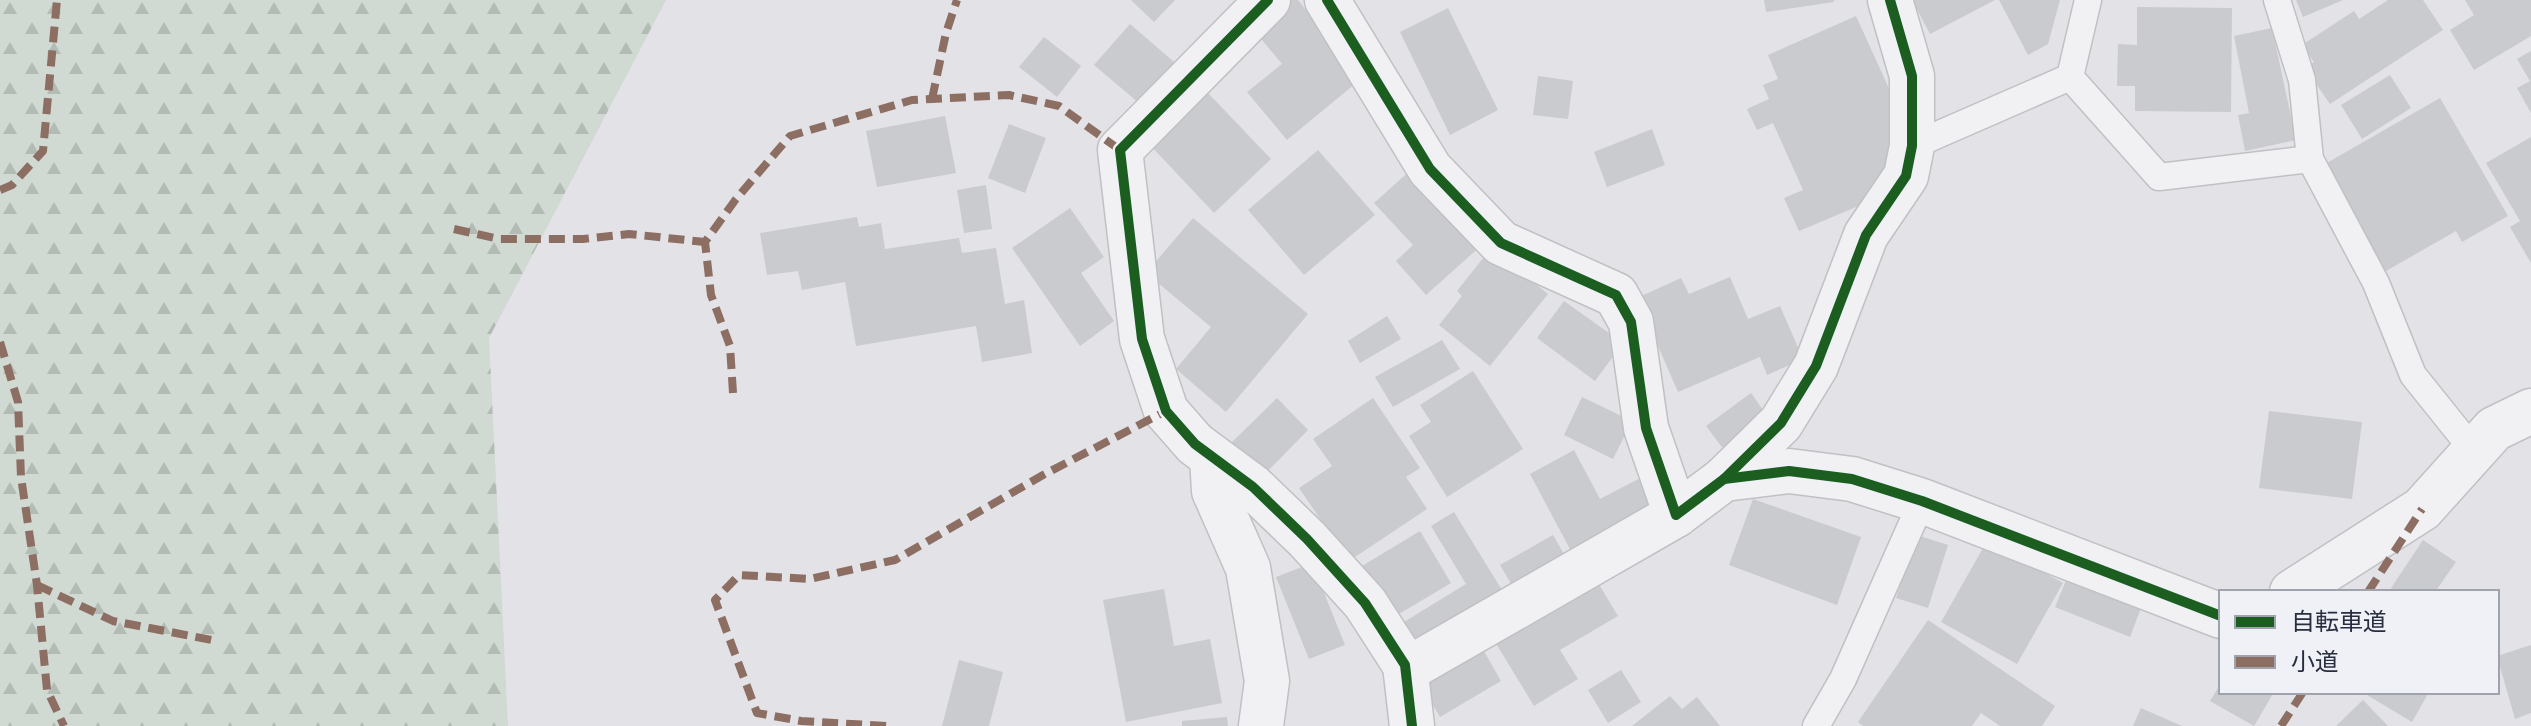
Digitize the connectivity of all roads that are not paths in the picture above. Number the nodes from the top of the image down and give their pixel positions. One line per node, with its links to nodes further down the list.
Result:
1 (1268, 0): 11 (street)
2 (1327, 0): 14 (street)
3 (1890, 0): 7 (street)
4 (2088, 0): 6 (lane)
5 (2277, 0): 8 (lane)
6 (2070, 77): 7 (lane); 8 (lane)
7 (1912, 146): 12 (street)
8 (2310, 159): 10 (lane)
9 (2531, 411): 10 (street)
10 (2474, 451): 15 (street)
11 (1212, 457): 17 (street); 18 (street)
12 (1724, 479): 13 (street); 14 (street)
13 (1922, 501): 16 (street); 20 (lane)
14 (1676, 515): 17 (street)
15 (2295, 590)
16 (2219, 615)
17 (1406, 670): 19 (street)
18 (1261, 726)
19 (1412, 726)
20 (1816, 726)

